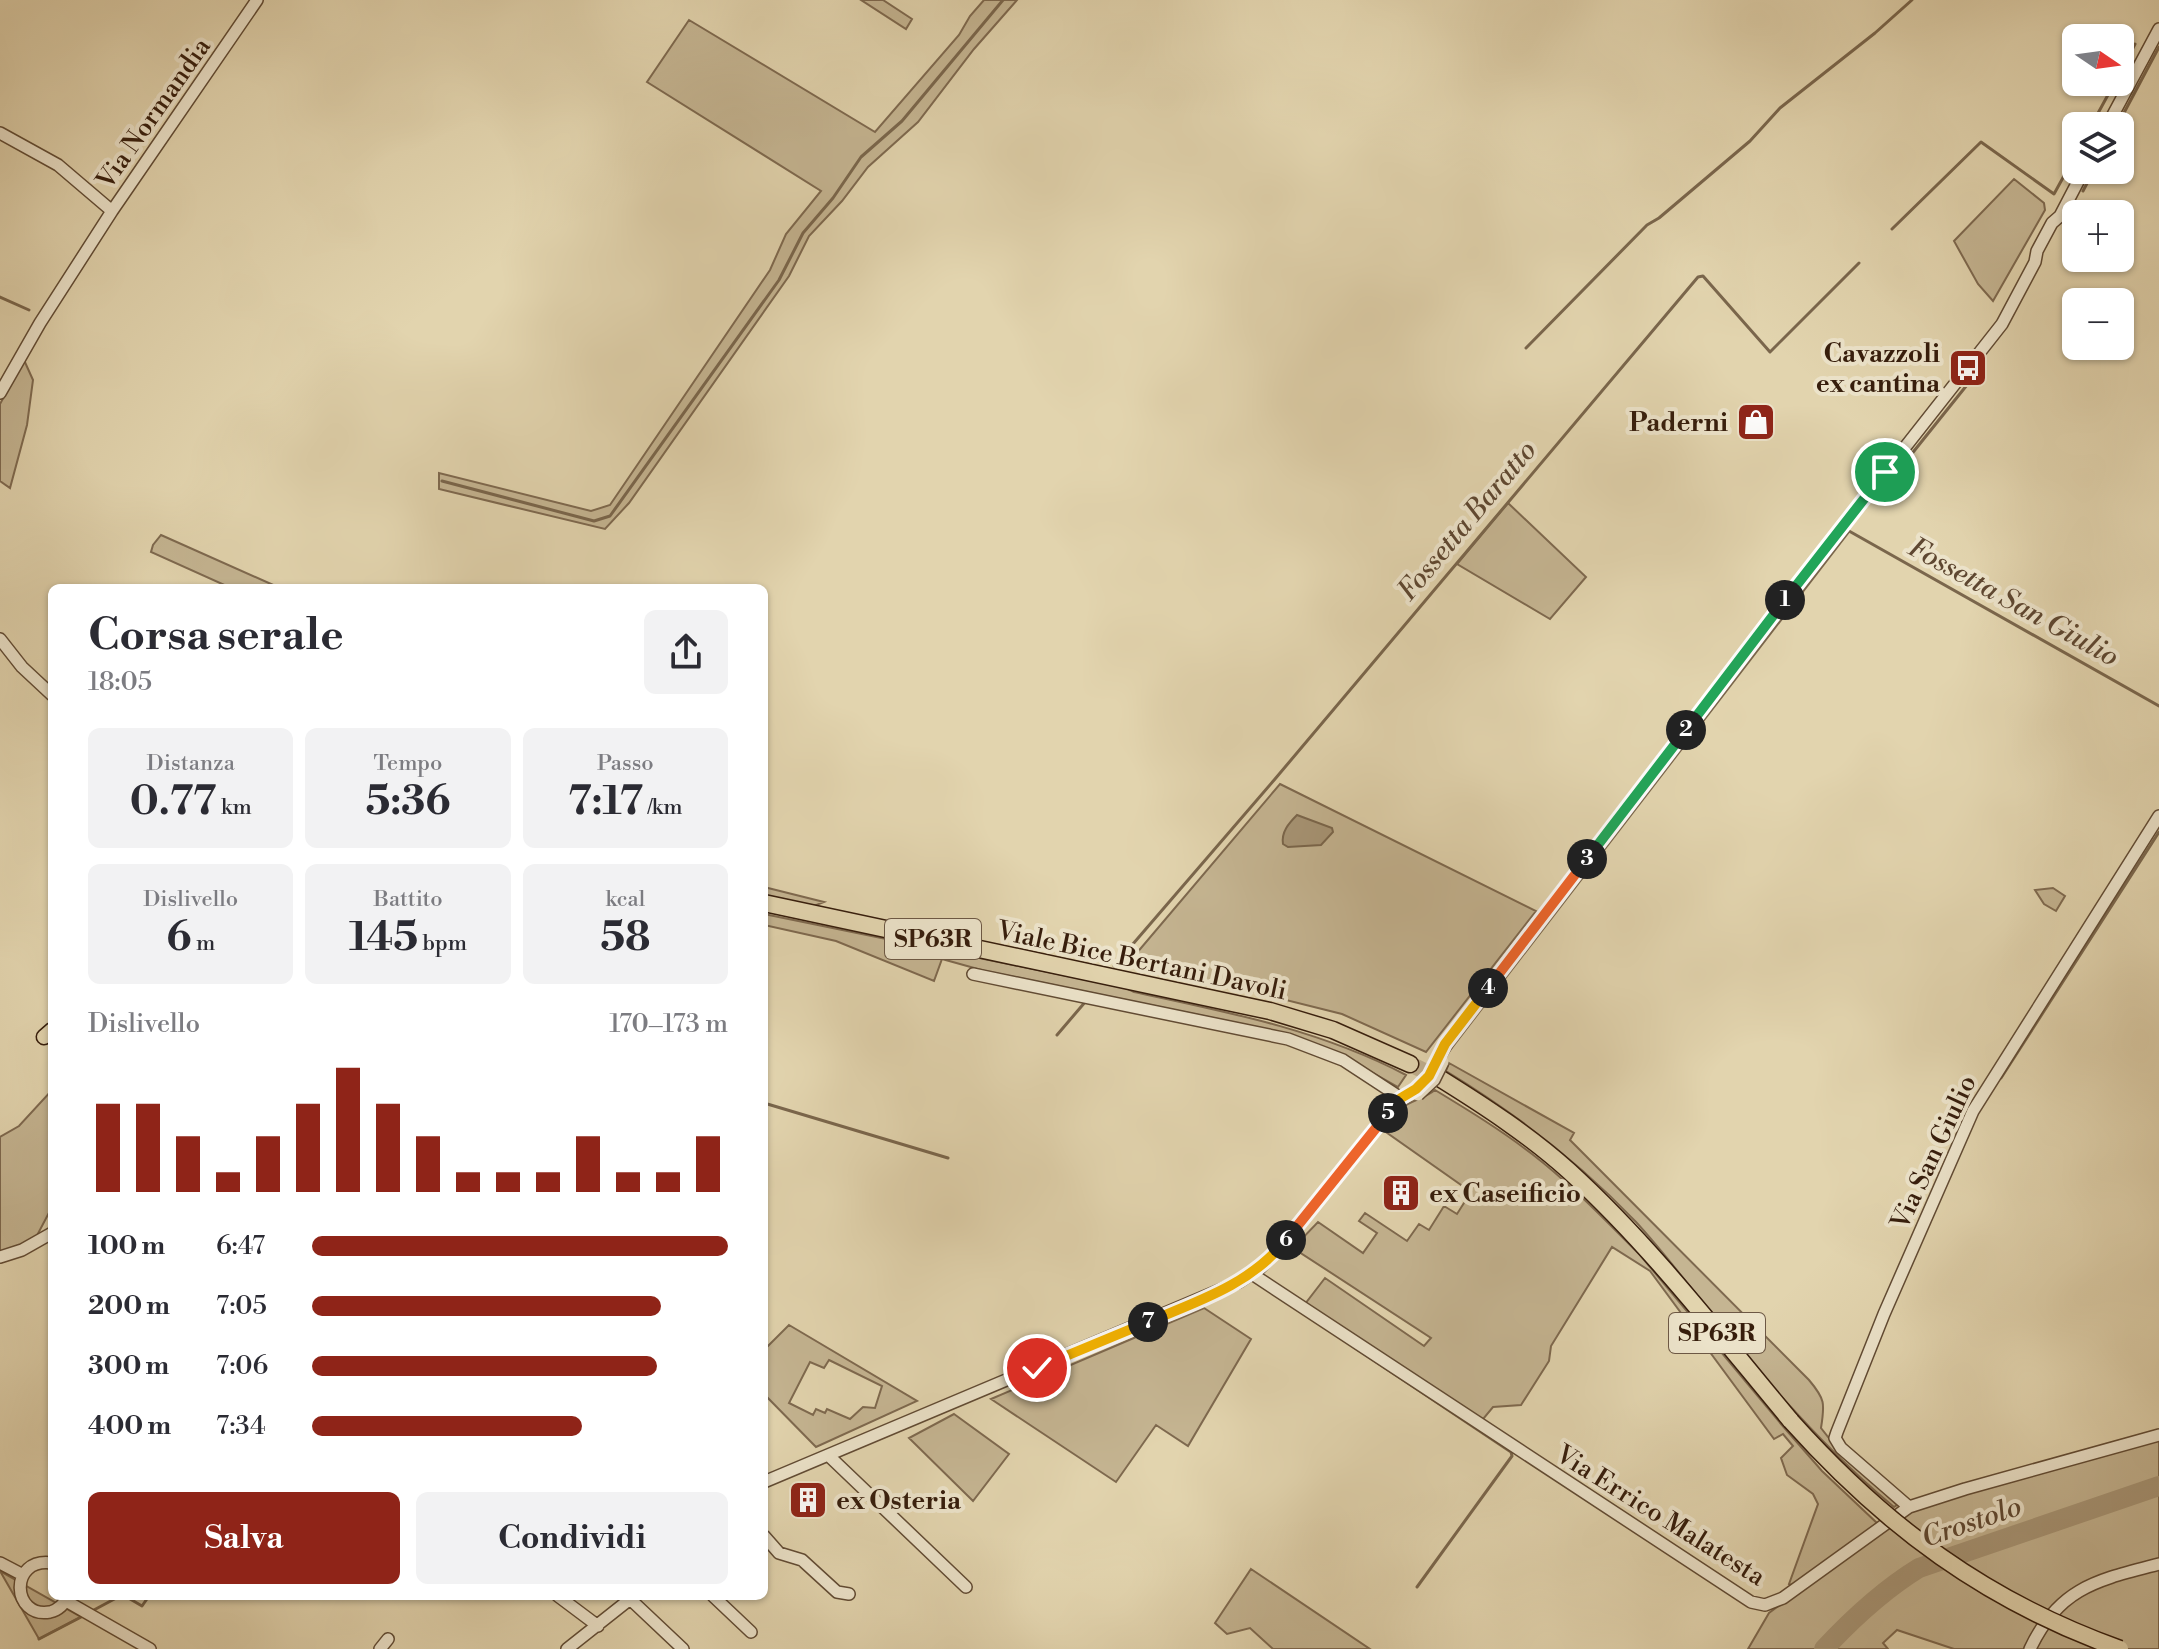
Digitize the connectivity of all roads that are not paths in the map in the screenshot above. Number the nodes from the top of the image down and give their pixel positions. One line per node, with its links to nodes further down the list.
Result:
1 (257, 0): 6 (street, Via Normandia)
2 (2159, 29): 3 (street)
3 (2115, 112)
4 (0, 133): 6 (street, Via Normandia)
5 (2076, 184): 14 (street)
6 (112, 211): 7 (street, Via Normandia)
7 (0, 393)
8 (0, 639): 9 (street)
9 (48, 691)
10 (2159, 816): 24 (street, Via San Giulio)
11 (768, 904): 13 (highway, Viale Bice Bertani Davoli / SP63R)
12 (973, 974): 16 (street)
13 (1410, 1064)
14 (1441, 1067): 15 (street); 46 (highway, SP63R, bridge)
15 (1415, 1093): 16 (street); 17 (street)
16 (1401, 1098): 17 (street)
17 (1391, 1108): 20 (street)
18 (48, 1235): 19 (street)
19 (0, 1257)
20 (1252, 1274): 22 (street); 24 (street, Via Errico Malatesta)
21 (2159, 1435): 24 (street, Via Errico Malatesta)
22 (829, 1456): 23 (street); 30 (street)
23 (768, 1480)
24 (1909, 1507)
25 (768, 1541): 31 (street)
26 (0, 1563): 29 (street)
27 (48, 1563): 29 (street)
28 (2159, 1564): 45 (street)
29 (23, 1575): 32 (street)
30 (966, 1587)
31 (849, 1594)
32 (66, 1600)
33 (71, 1600): 41 (street)
34 (563, 1600): 38 (street)
35 (630, 1600): 38 (street)
36 (634, 1600): 44 (street)
37 (717, 1600): 39 (street)
38 (598, 1626): 43 (street)
39 (751, 1632)
40 (388, 1639): 42 (street)
41 (150, 1649)
42 (380, 1649)
43 (567, 1649)
44 (683, 1649)
45 (2030, 1649)
46 (2120, 1649)

